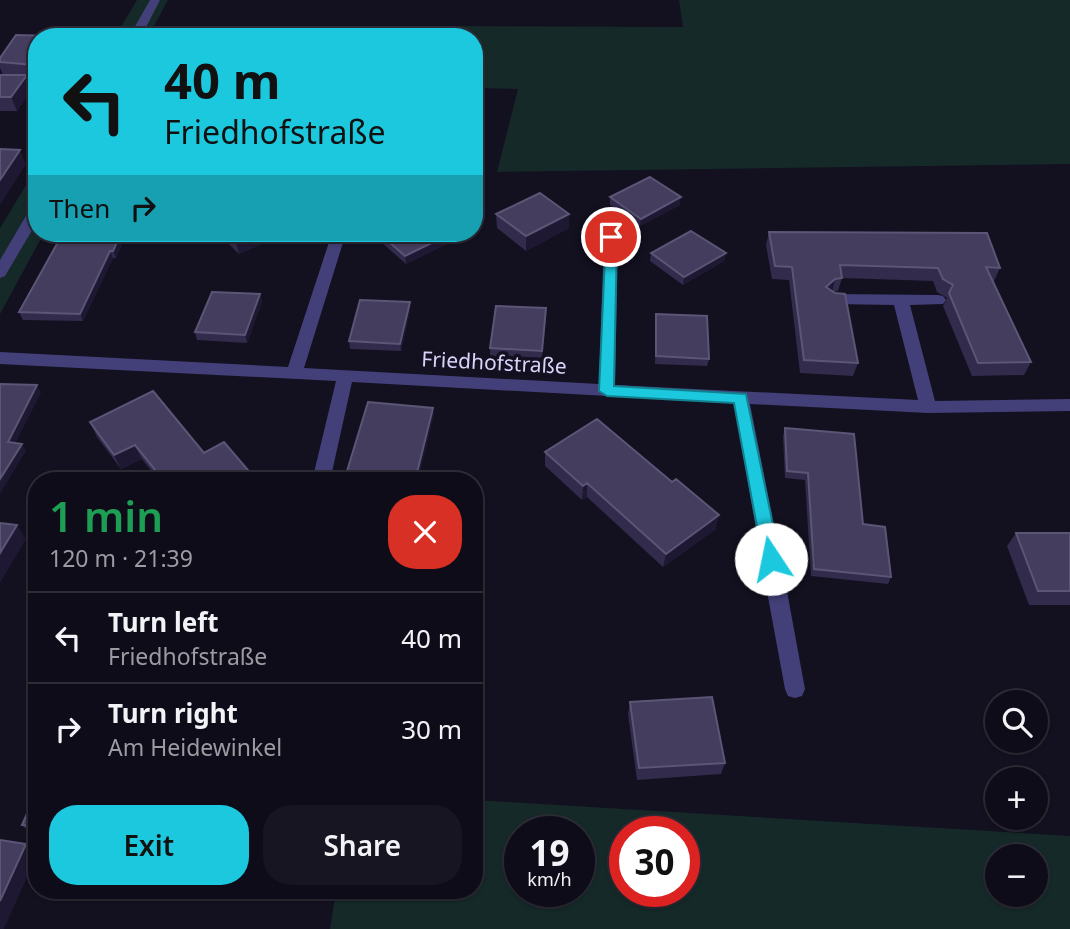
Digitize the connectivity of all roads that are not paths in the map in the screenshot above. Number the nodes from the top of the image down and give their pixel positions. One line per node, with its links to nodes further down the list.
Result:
1 (155, 0): 2 (street)
2 (140, 28)
3 (0, 82): 4 (street)
4 (28, 83)
5 (28, 225): 8 (street)
6 (611, 237): 15 (street)
7 (336, 242): 13 (street)
8 (0, 273)
9 (833, 299): 10 (street)
10 (901, 300): 11 (street); 18 (street)
11 (938, 300)
12 (0, 358): 13 (street, Friedhofstraße)
13 (294, 373): 14 (street, Friedhofstraße)
14 (345, 376): 15 (street, Friedhofstraße); 19 (street)
15 (607, 391): 16 (street, Friedhofstraße)
16 (741, 398): 18 (street, Friedhofstraße); 20 (street)
17 (1070, 404): 18 (street, Friedhofstraße)
18 (928, 407)
19 (323, 472)
20 (795, 690)

